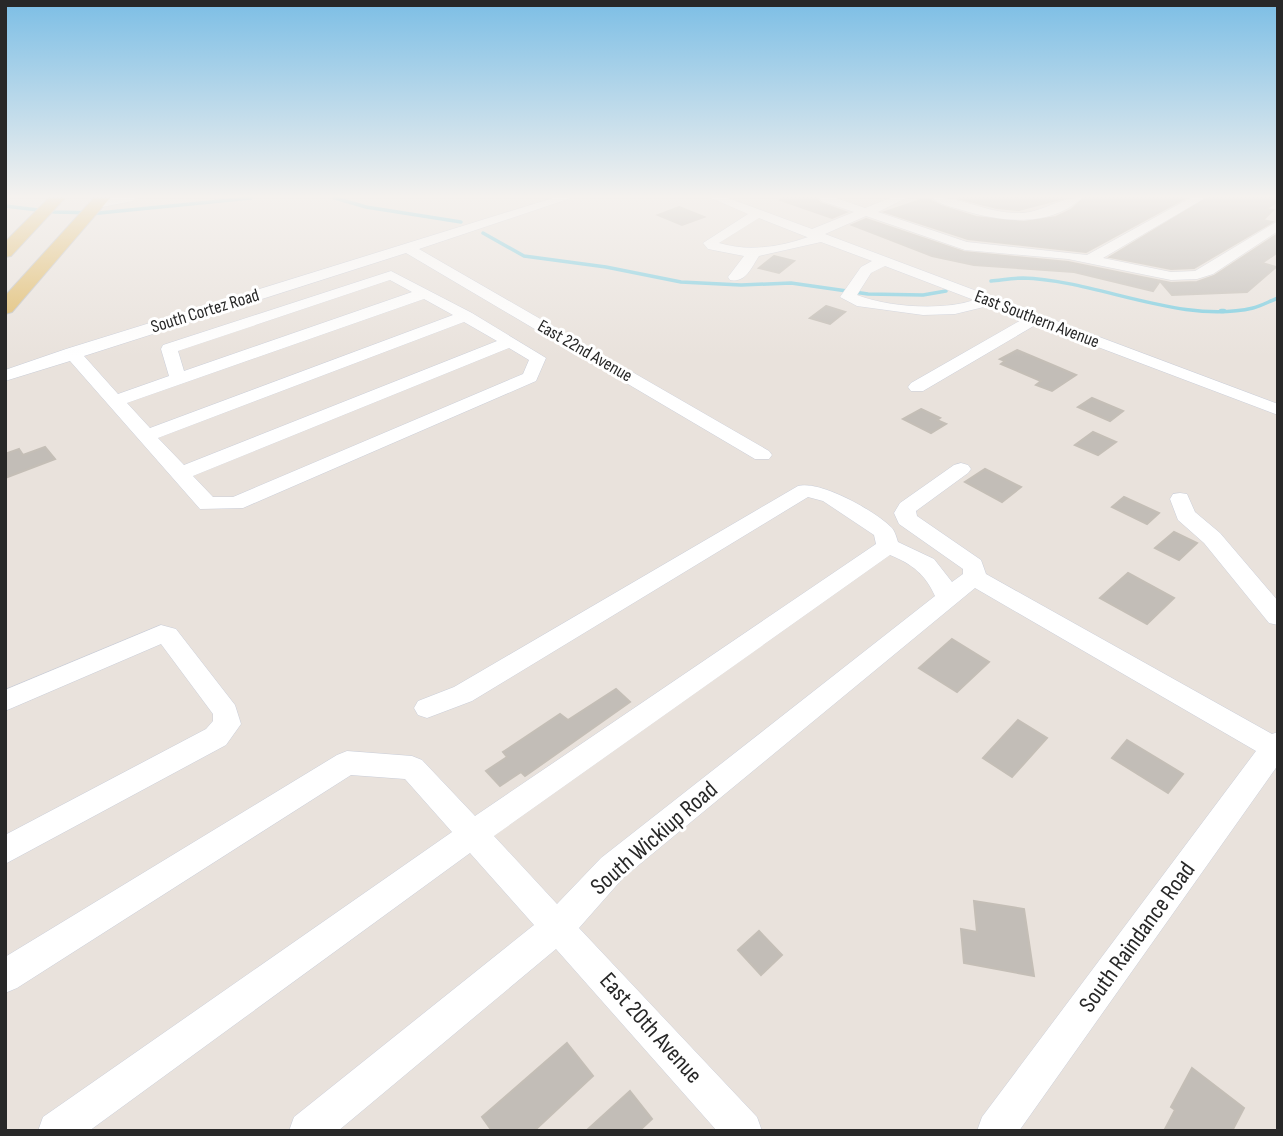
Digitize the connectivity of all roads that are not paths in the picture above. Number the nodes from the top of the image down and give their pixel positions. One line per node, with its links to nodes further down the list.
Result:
1 (55, 251): 16 (main road)
2 (397, 251): 20 (street, South Cortez Road)
3 (412, 251): 27 (street, East 22nd Avenue)
4 (730, 251): 10 (street)
5 (777, 251): 10 (street)
6 (857, 251): 12 (street, East Southern Avenue)
7 (1030, 251): 11 (street)
8 (1104, 251): 11 (street)
9 (1238, 251): 11 (street)
10 (752, 254): 13 (street)
11 (1090, 259)
12 (884, 261): 15 (street, East Southern Avenue); 15 (street)
13 (735, 277)
14 (425, 293): 17 (street); 22 (street); 22 (street)
15 (988, 300): 18 (street, East Southern Avenue)
16 (5, 308)
17 (466, 316): 19 (street); 26 (street)
18 (1035, 318): 23 (street); 25 (street, East Southern Avenue)
19 (510, 342): 29 (street); 29 (street)
20 (72, 353): 21 (street, South Cortez Road); 24 (street)
21 (5, 376)
22 (178, 379): 24 (street)
23 (917, 387)
24 (115, 401): 26 (street)
25 (1278, 410)
26 (146, 436): 29 (street)
27 (762, 455)
28 (961, 469): 32 (street)
29 (180, 474)
30 (1180, 499): 34 (street)
31 (888, 546): 33 (street); 36 (street); 38 (street)
32 (974, 577): 33 (street, South Wickiup Road); 37 (street)
33 (948, 598): 40 (street, South Wickiup Road)
34 (1278, 617)
35 (5, 701): 39 (street)
36 (427, 708)
37 (1276, 746): 45 (street, South Raindance Road)
38 (473, 834): 40 (street, East 20th Avenue); 41 (street, East 20th Avenue); 42 (street)
39 (5, 850)
40 (559, 926): 43 (street, South Wickiup Road); 44 (street, East 20th Avenue)
41 (5, 976)
42 (57, 1131)
43 (308, 1131)
44 (743, 1131)
45 (996, 1131)

